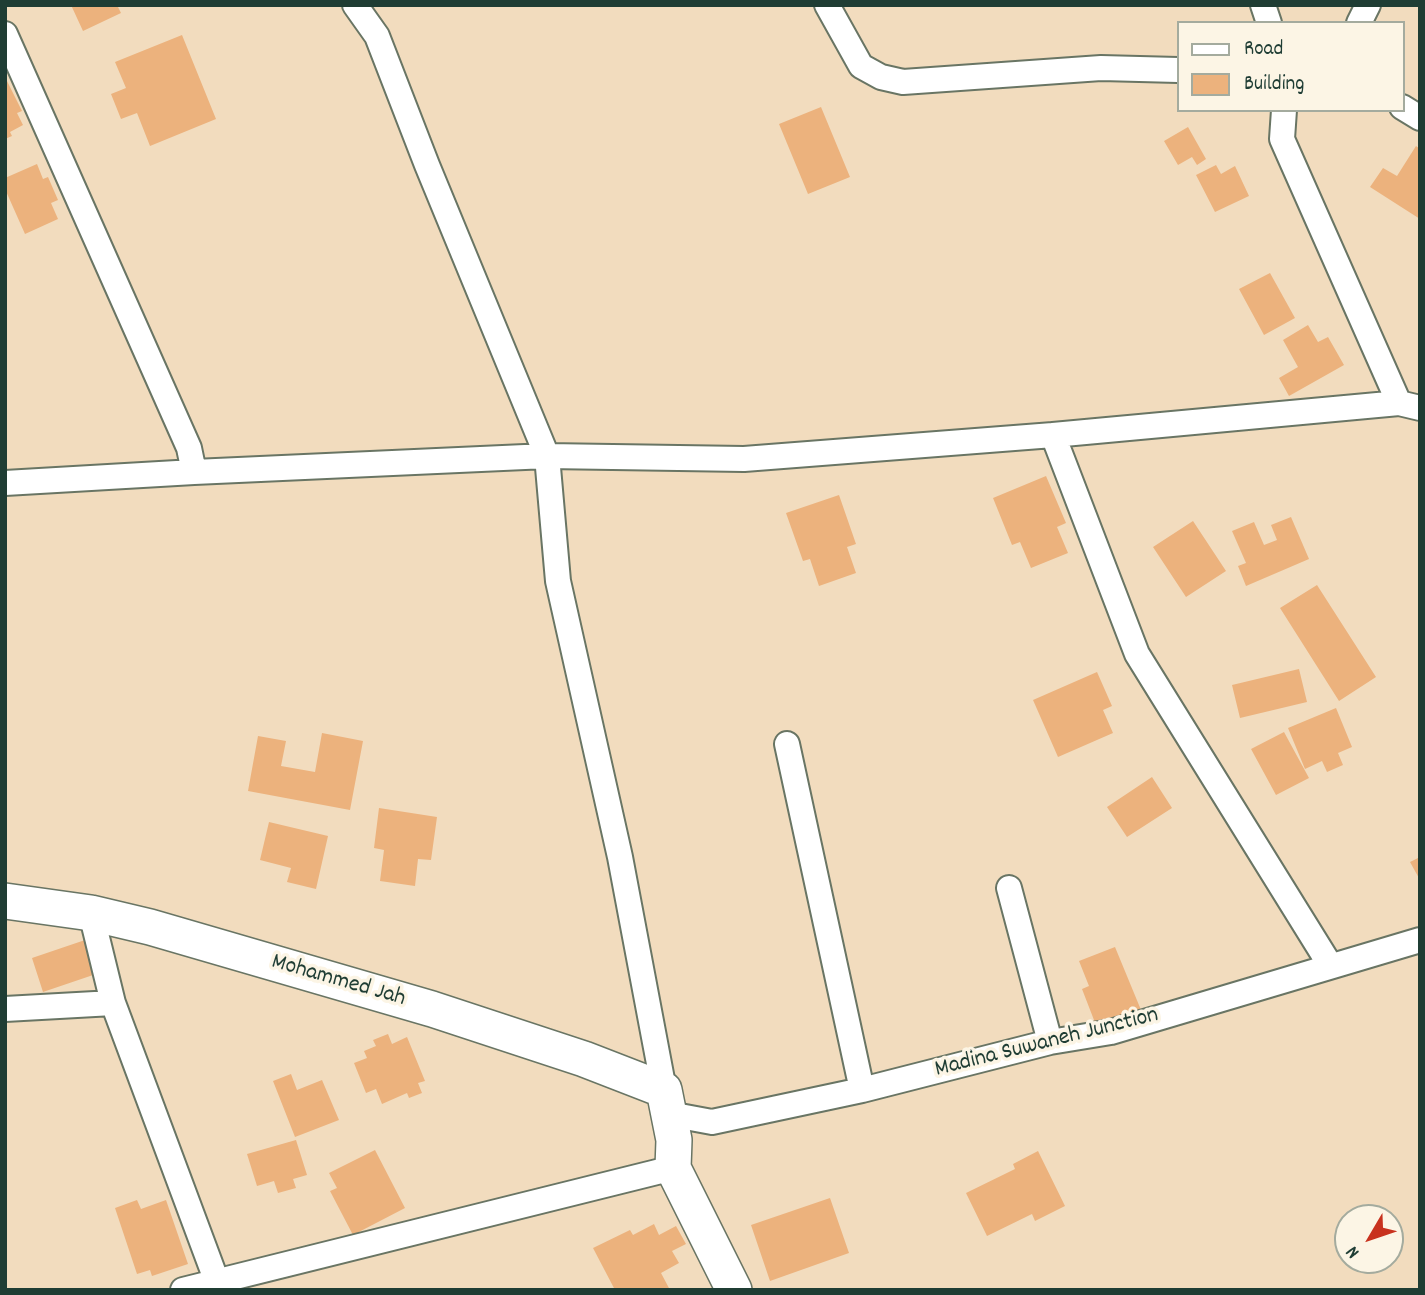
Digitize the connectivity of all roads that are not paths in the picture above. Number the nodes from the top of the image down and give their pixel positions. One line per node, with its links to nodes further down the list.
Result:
1 (355, 5): 12 (street)
2 (827, 5): 6 (street)
3 (1368, 5): 4 (street)
4 (1360, 21)
5 (5, 34): 13 (street)
6 (1176, 70)
7 (1404, 108): 9 (street)
8 (1284, 112): 10 (street)
9 (1420, 118)
10 (1409, 405): 11 (street)
11 (1053, 435): 12 (street); 20 (street)
12 (547, 456): 13 (street); 25 (street)
13 (194, 472): 14 (street)
14 (5, 483)
15 (787, 744): 24 (street)
16 (1009, 888): 23 (street)
17 (5, 901): 18 (street, Mohammed Jah)
18 (91, 913): 21 (street); 25 (street, Mohammed Jah)
19 (1420, 940): 20 (street, Madina Suwaneh Junction)
20 (1330, 965): 23 (street, Madina Suwaneh Junction)
21 (113, 1003): 22 (street); 27 (street)
22 (5, 1009)
23 (1050, 1042): 24 (street, Madina Suwaneh Junction)
24 (862, 1090): 25 (street, Madina Suwaneh Junction)
25 (666, 1102): 26 (street)
26 (673, 1168): 27 (street); 29 (street)
27 (217, 1282): 28 (street)
28 (183, 1290)
29 (734, 1290)

